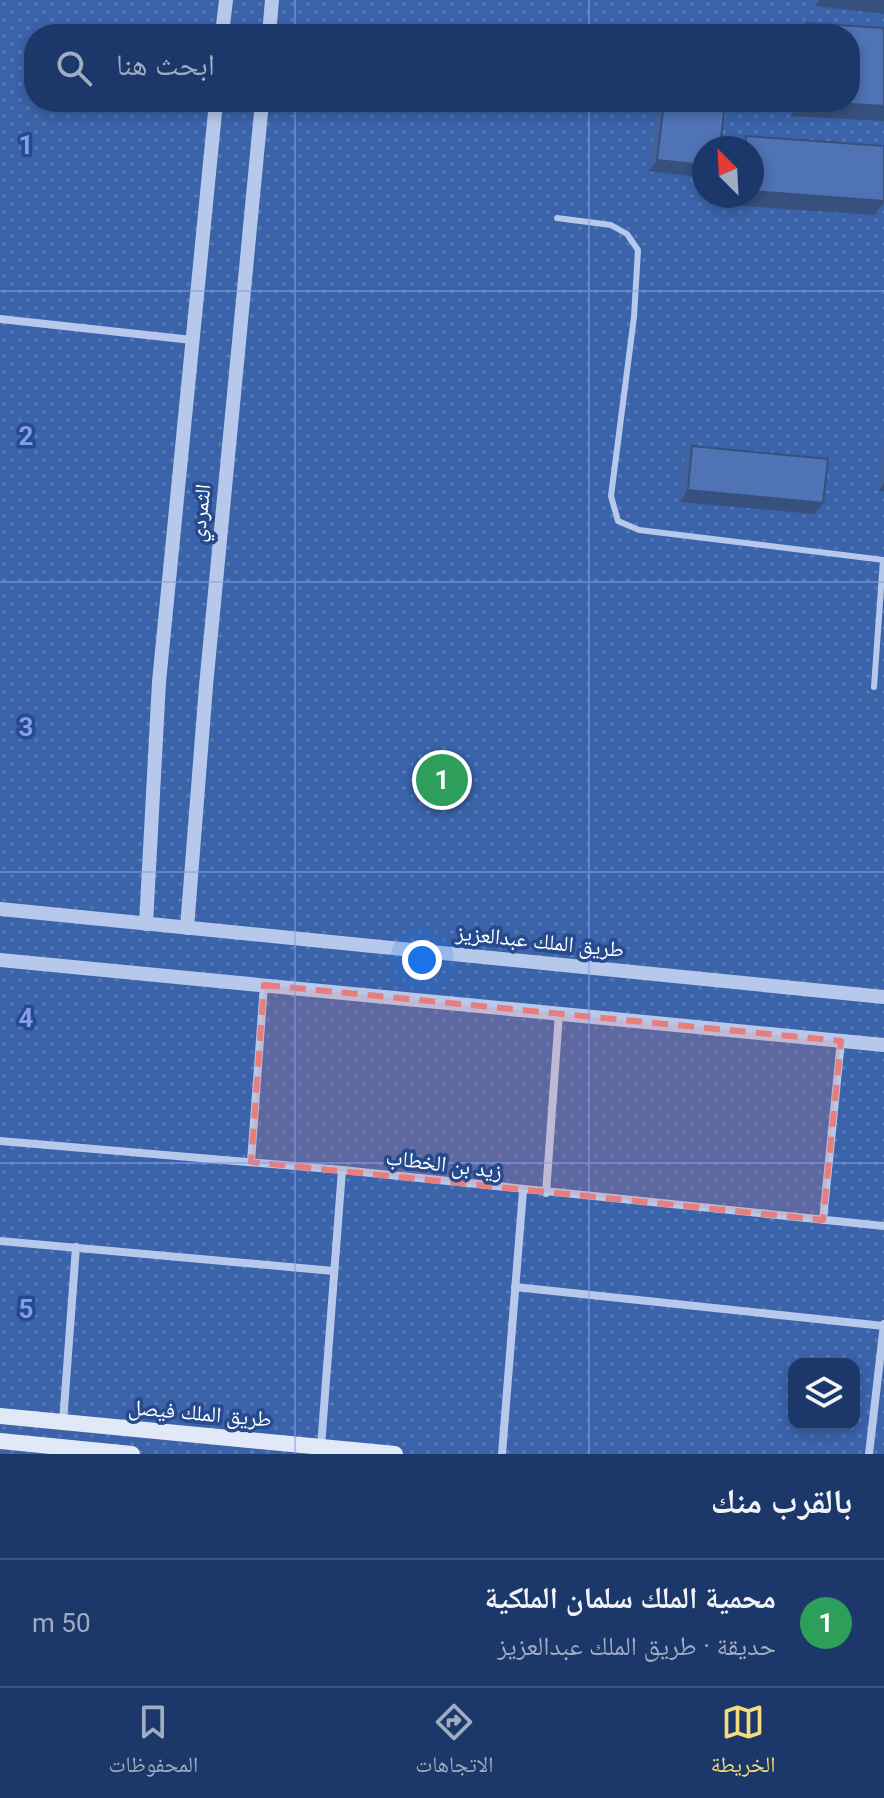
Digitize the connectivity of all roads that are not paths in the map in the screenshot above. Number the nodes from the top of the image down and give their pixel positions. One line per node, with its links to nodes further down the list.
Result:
1 (226, 0): 3 (street)
2 (272, 0): 4 (street)
3 (223, 24)
4 (270, 24)
5 (215, 112): 9 (street, الثمردي)
6 (261, 112): 14 (street, الثمردي)
7 (557, 218): 10 (lane)
8 (0, 319): 9 (street)
9 (192, 340): 13 (street, الثمردي)
10 (883, 560): 11 (lane)
11 (874, 687)
12 (0, 909): 13 (street, طريق الملك عبدالعزيز)
13 (146, 924): 14 (street, طريق الملك عبدالعزيز)
14 (187, 928): 17 (street, طريق الملك عبدالعزيز)
15 (0, 960): 16 (street)
16 (264, 985): 18 (street); 22 (street)
17 (884, 997)
18 (559, 1014): 19 (street); 25 (street)
19 (841, 1041): 20 (street); 26 (street)
20 (884, 1045)
21 (0, 1141): 22 (street, زيد بن الخطاب)
22 (251, 1162): 23 (street, زيد بن الخطاب)
23 (342, 1170): 24 (street, زيد بن الخطاب); 30 (street)
24 (523, 1191): 25 (street, زيد بن الخطاب); 31 (street)
25 (546, 1193): 26 (street, زيد بن الخطاب)
26 (823, 1220): 27 (street, زيد بن الخطاب)
27 (884, 1226)
28 (0, 1241): 29 (street)
29 (76, 1247): 30 (street); 34 (street)
30 (334, 1271): 36 (street)
31 (515, 1287): 32 (street); 39 (street)
32 (884, 1325): 40 (street)
33 (0, 1416): 34 (main road, طريق الملك فيصل)
34 (63, 1422): 36 (main road, طريق الملك فيصل)
35 (0, 1441): 37 (main road)
36 (321, 1447): 38 (main road, طريق الملك فيصل)
37 (132, 1454)
38 (395, 1454)
39 (502, 1454)
40 (869, 1454)

